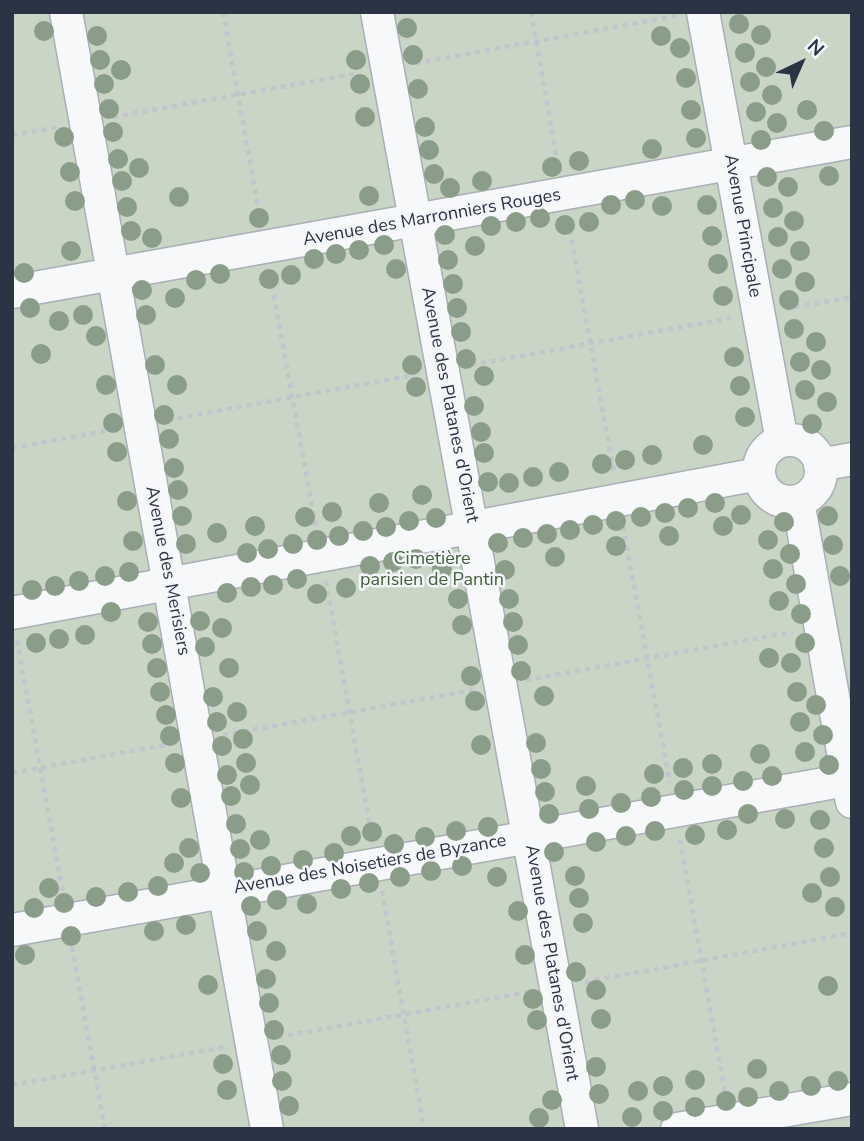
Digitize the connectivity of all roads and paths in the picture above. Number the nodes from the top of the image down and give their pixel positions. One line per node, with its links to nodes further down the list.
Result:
1 (66, 12): 7 (lane, Avenue des Merisiers)
2 (377, 12): 6 (lane, Avenue des Platanes d'Orient)
3 (531, 12): 5 (path)
4 (693, 13): 5 (path); 10 (lane, Avenue Principale)
5 (536, 41): 6 (path); 11 (path)
6 (387, 68): 7 (path); 12 (lane, Avenue des Platanes d'Orient)
7 (85, 122): 8 (path); 13 (lane, Avenue des Merisiers)
8 (12, 135)
9 (852, 142): 10 (lane, Avenue des Marronniers Rouges)
10 (731, 164): 11 (lane, Avenue des Marronniers Rouges); 15 (lane, Avenue Principale)
11 (563, 194): 12 (lane, Avenue des Marronniers Rouges); 19 (path)
12 (414, 221): 13 (lane, Avenue des Marronniers Rouges); 21 (lane, Avenue des Platanes d'Orient)
13 (113, 274): 14 (lane, Avenue des Marronniers Rouges); 22 (lane, Avenue des Merisiers)
14 (12, 292)
15 (782, 441): 17 (lane); 18 (lane)
16 (852, 459): 17 (lane)
17 (820, 465): 20 (lane)
18 (759, 474): 19 (lane); 20 (lane)
19 (619, 500): 21 (lane); 25 (path)
20 (798, 500): 24 (lane)
21 (472, 526): 22 (lane); 26 (lane, Avenue des Platanes d'Orient)
22 (170, 585): 23 (lane); 27 (lane, Avenue des Merisiers)
23 (12, 613): 28 (path)
24 (821, 627): 25 (path); 30 (lane)
25 (647, 659): 26 (path); 31 (path)
26 (502, 685): 27 (path); 32 (lane, Avenue des Platanes d'Orient)
27 (197, 740): 28 (path); 33 (lane, Avenue des Merisiers)
28 (40, 768): 29 (path); 34 (path)
29 (12, 773)
30 (850, 787): 31 (lane, Avenue des Noisetiers de Byzance)
31 (674, 810): 32 (lane, Avenue des Noisetiers de Byzance); 37 (path)
32 (528, 836): 33 (lane, Avenue des Noisetiers de Byzance); 38 (lane, Avenue des Platanes d'Orient)
33 (223, 892): 34 (lane, Avenue des Noisetiers de Byzance); 39 (lane, Avenue des Merisiers)
34 (67, 919): 35 (lane, Avenue des Noisetiers de Byzance); 40 (path)
35 (12, 930)
36 (852, 933): 37 (path)
37 (702, 961): 38 (path); 43 (path)
38 (556, 987): 39 (path); 46 (lane, Avenue des Platanes d'Orient)
39 (253, 1042): 40 (path); 45 (lane, Avenue des Merisiers)
40 (94, 1070): 41 (path); 44 (path)
41 (12, 1085)
42 (852, 1099): 43 (lane)
43 (730, 1120): 47 (lane)
44 (105, 1129)
45 (267, 1129)
46 (582, 1129)
47 (677, 1129)

